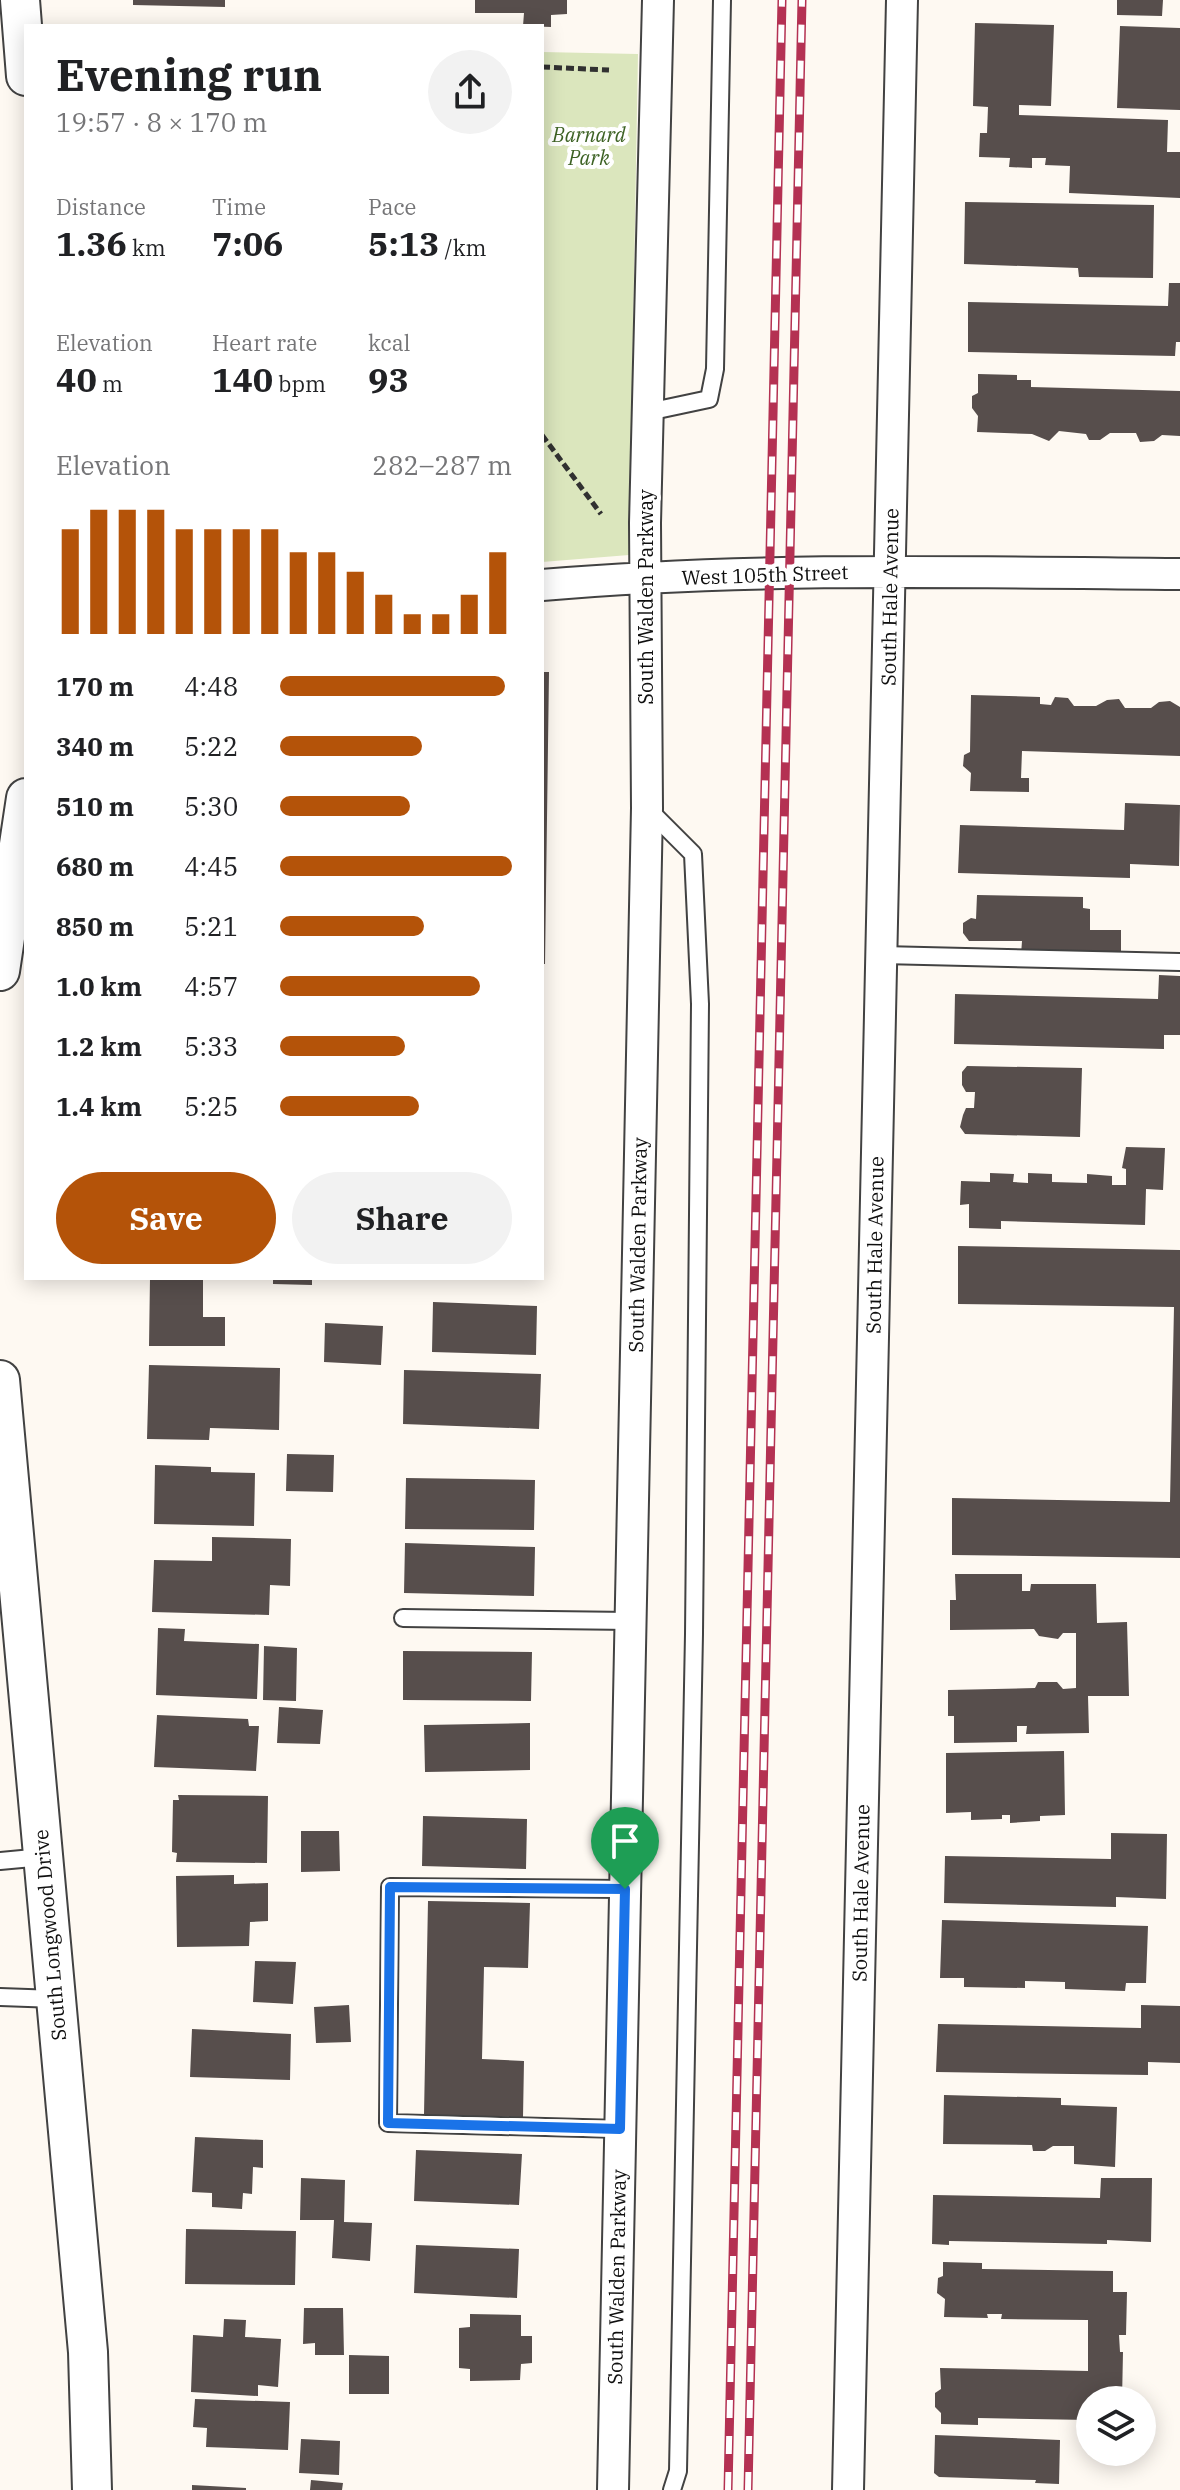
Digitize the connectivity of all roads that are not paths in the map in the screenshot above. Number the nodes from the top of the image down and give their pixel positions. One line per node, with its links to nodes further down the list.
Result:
1 (20, 0): 5 (street)
2 (658, 0): 6 (street, South Walden Parkway)
3 (722, 0): 6 (lane)
4 (902, 0): 7 (street, South Hale Avenue)
5 (24, 51)
6 (648, 412): 9 (street, South Walden Parkway)
7 (890, 571): 8 (street, West 105th Street); 9 (street, West 105th Street); 13 (street, South Hale Avenue)
8 (1180, 574)
9 (645, 578): 10 (street, West 105th Street); 11 (street, South Walden Parkway)
10 (544, 585)
11 (647, 808): 18 (street, South Walden Parkway); 27 (lane)
12 (24, 811): 15 (street)
13 (882, 955): 14 (lane); 28 (street, South Hale Avenue)
14 (1180, 962)
15 (0, 971)
16 (0, 1380): 19 (street, South Longwood Drive)
17 (403, 1618): 18 (lane)
18 (631, 1621): 21 (street, South Walden Parkway)
19 (43, 1857): 20 (lane); 23 (street, South Longwood Drive)
20 (0, 1861)
21 (625, 1889): 24 (street, South Walden Parkway); 24 (lane)
22 (0, 1997): 23 (lane)
23 (56, 1999): 25 (street, South Longwood Drive)
24 (620, 2129): 26 (street, South Walden Parkway)
25 (92, 2490)
26 (613, 2490)
27 (672, 2490)
28 (848, 2490)

